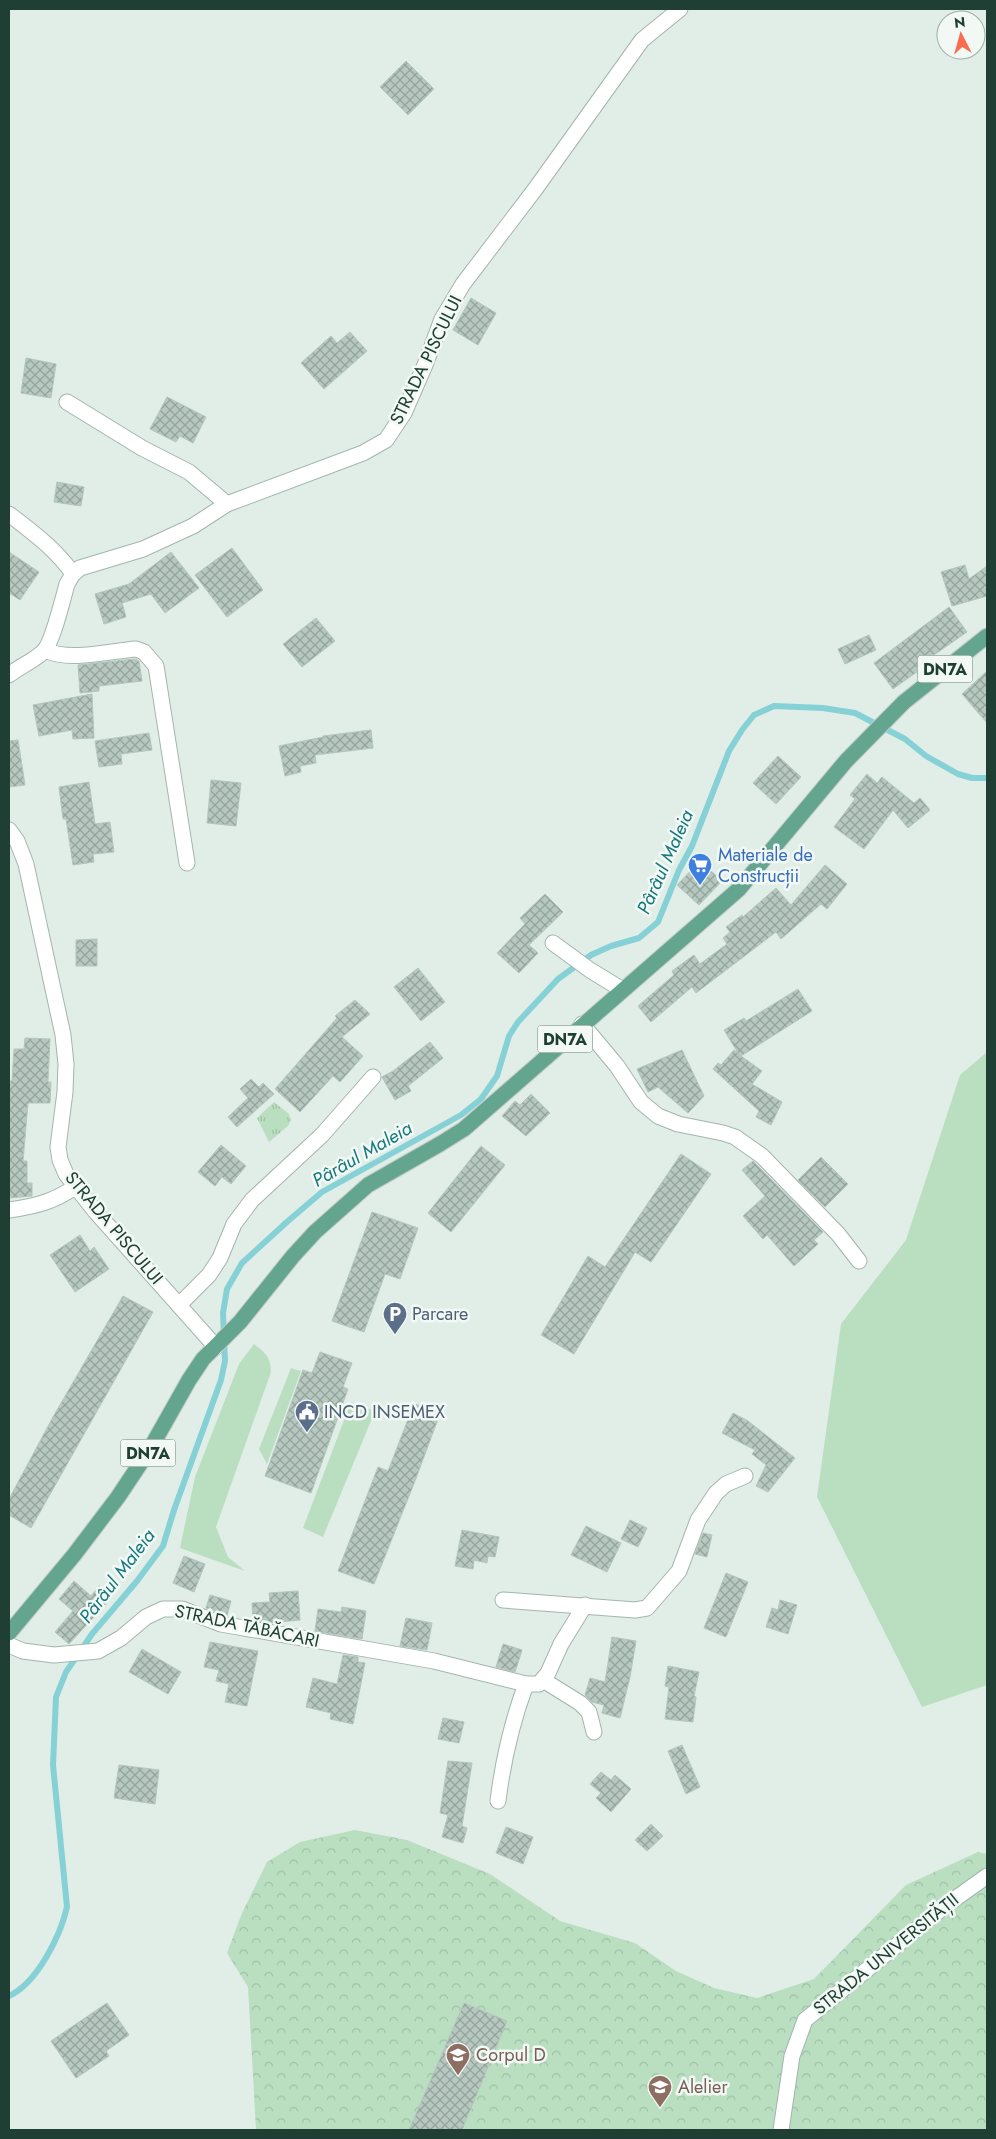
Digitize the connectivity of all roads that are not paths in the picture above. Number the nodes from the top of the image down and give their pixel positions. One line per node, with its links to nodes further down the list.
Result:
1 (680, 9): 3 (street, STRADA PISCULUI)
2 (67, 402): 3 (street)
3 (227, 504): 5 (street, STRADA PISCULUI)
4 (9, 514): 5 (street)
5 (72, 574): 7 (street)
6 (987, 636): 12 (main road, DN7A)
7 (45, 650): 8 (street); 10 (street)
8 (9, 675)
9 (9, 830): 15 (street, STRADA PISCULUI)
10 (188, 863)
11 (554, 943): 12 (street)
12 (622, 989): 13 (main road, DN7A)
13 (582, 1024): 17 (street); 19 (main road, DN7A)
14 (373, 1077): 18 (street)
15 (76, 1187): 16 (street); 18 (street, STRADA PISCULUI)
16 (9, 1210)
17 (859, 1261)
18 (179, 1305): 19 (street, STRADA PISCULUI)
19 (216, 1347): 23 (main road, DN7A)
20 (745, 1476): 22 (street)
21 (503, 1600): 22 (street)
22 (585, 1606): 25 (street)
23 (9, 1633)
24 (9, 1645): 26 (street, STRADA TĂBĂCARI)
25 (543, 1680): 26 (street, STRADA TĂBĂCARI); 27 (street)
26 (526, 1684): 28 (street)
27 (594, 1732)
28 (498, 1801)
29 (987, 1876): 30 (street, STRADA UNIVERSITĂȚII)
30 (782, 2130)

